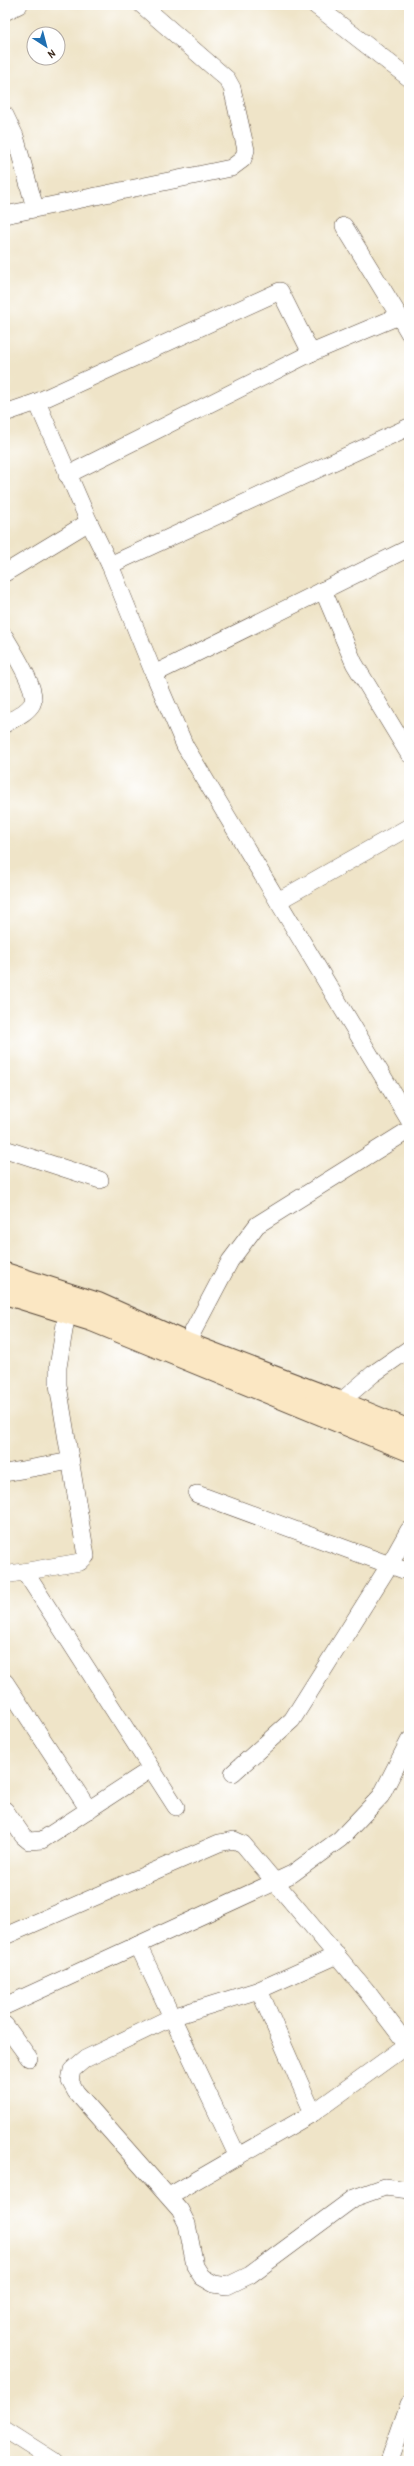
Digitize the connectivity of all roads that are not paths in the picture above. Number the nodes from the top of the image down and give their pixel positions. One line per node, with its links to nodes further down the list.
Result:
1 (142, 5): 5 (street)
2 (316, 5): 3 (street)
3 (409, 78)
4 (5, 115): 5 (street)
5 (40, 208): 6 (street)
6 (5, 215)
7 (344, 226): 8 (street)
8 (399, 316): 9 (street); 10 (street)
9 (409, 333)
10 (311, 353): 11 (street); 14 (street)
11 (37, 402): 12 (street); 14 (street)
12 (8, 412)
13 (409, 427): 17 (street)
14 (67, 475): 15 (street)
15 (89, 522): 17 (street); 18 (street)
16 (409, 548): 19 (street)
17 (110, 565): 21 (street)
18 (5, 573)
19 (323, 590): 21 (street); 23 (street)
20 (5, 636): 22 (street)
21 (154, 674): 26 (street)
22 (5, 724)
23 (404, 736): 24 (street)
24 (409, 754)
25 (409, 827): 26 (street)
26 (278, 901): 27 (street)
27 (409, 1120)
28 (409, 1130): 35 (street)
29 (5, 1149): 30 (street)
30 (100, 1180)
31 (5, 1274): 33 (street)
32 (5, 1293): 33 (street)
33 (80, 1307): 35 (street); 39 (street)
34 (409, 1349): 36 (street)
35 (183, 1350): 36 (street)
36 (332, 1409): 37 (street); 38 (street)
37 (409, 1432)
38 (409, 1450)
39 (71, 1461): 40 (street); 44 (street)
40 (5, 1473)
41 (197, 1494): 43 (street)
42 (409, 1530): 43 (street)
43 (390, 1564): 45 (street); 50 (street)
44 (25, 1572): 46 (street); 49 (street)
45 (409, 1572)
46 (5, 1575)
47 (5, 1682): 53 (street)
48 (409, 1741): 54 (street)
49 (152, 1769): 51 (street); 53 (street)
50 (233, 1773)
51 (176, 1807)
52 (5, 1810): 53 (street)
53 (89, 1810)
54 (277, 1882): 55 (street); 56 (street); 57 (street)
55 (5, 1936)
56 (138, 1945): 59 (street); 60 (street)
57 (337, 1955): 58 (street); 62 (street)
58 (259, 1990): 60 (street); 64 (street)
59 (5, 2006)
60 (172, 2017): 65 (street); 67 (street)
61 (5, 2025): 63 (street)
62 (408, 2046): 64 (street)
63 (29, 2058)
64 (313, 2113): 65 (street)
65 (238, 2157): 67 (street)
66 (409, 2190): 67 (street)
67 (169, 2196)
68 (409, 2404): 71 (street)
69 (5, 2430): 70 (street)
70 (54, 2461)
71 (389, 2461)

